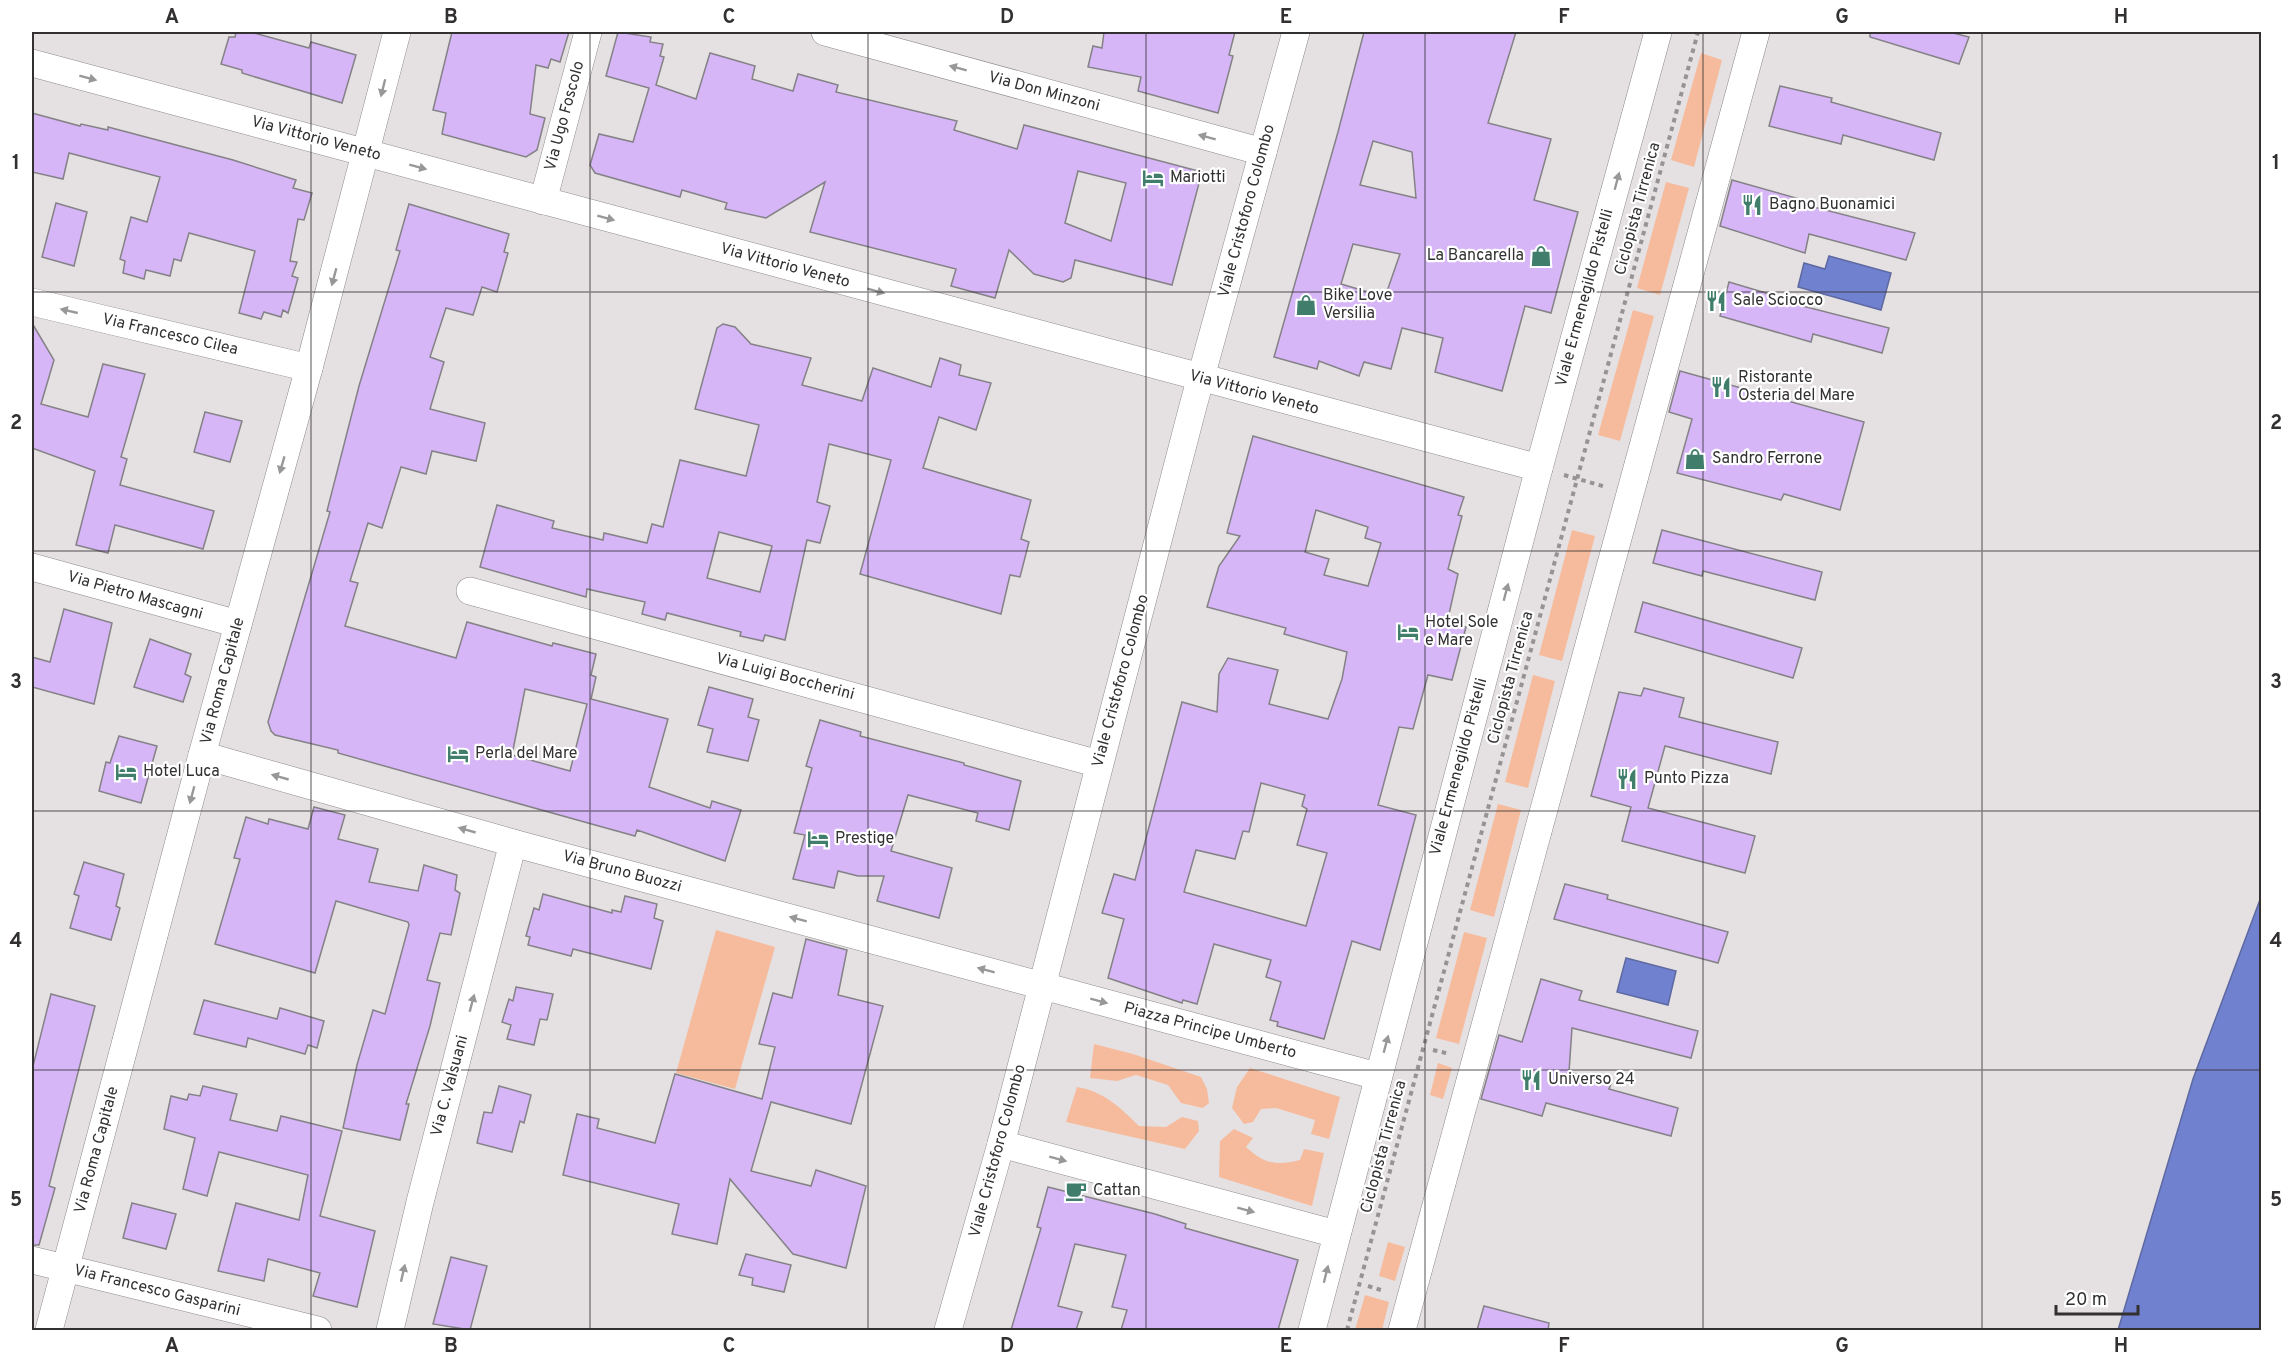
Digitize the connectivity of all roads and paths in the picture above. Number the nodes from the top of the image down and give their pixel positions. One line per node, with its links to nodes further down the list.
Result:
1 (397, 32): 10 (street, Via Roma Capitale, one-way to 10)
2 (588, 32): 11 (street, Via Ugo Foscolo)
3 (825, 32): 9 (street, Via Don Minzoni, one-way to 3)
4 (1296, 32): 9 (street, Viale Cristoforo Colombo)
5 (1658, 32): 15 (street, Viale Ermenegildo Pistelli, one-way to 5)
6 (1698, 32): 16 (path, Ciclopista Tirrenica)
7 (1756, 32): 17 (street)
8 (32, 63): 10 (street, Via Vittorio Veneto, one-way to 10)
9 (1263, 152): 14 (street, Viale Cristoforo Colombo)
10 (366, 153): 11 (street, Via Vittorio Veneto, one-way to 11); 13 (street, Via Roma Capitale, one-way to 13)
11 (543, 201): 14 (street, Via Vittorio Veneto, one-way to 14)
12 (32, 302): 13 (street, Via Francesco Cilea, one-way to 12)
13 (309, 368): 20 (street, Via Roma Capitale, one-way to 20)
14 (1201, 379): 15 (street, Via Vittorio Veneto); 22 (street, Viale Cristoforo Colombo)
15 (1539, 468): 16 (path); 25 (street, Viale Ermenegildo Pistelli, one-way to 15)
16 (1577, 478): 17 (path); 35 (path, Ciclopista Tirrenica)
17 (1630, 494): 36 (street)
18 (32, 567): 20 (street, Via Pietro Mascagni)
19 (470, 591): 22 (street, Via Luigi Boccherini)
20 (238, 624): 21 (street, Via Roma Capitale)
21 (202, 755): 23 (street, Via Bruno Buozzi, one-way to 21); 29 (street, Via Roma Capitale, one-way to 29)
22 (1099, 764): 24 (street, Viale Cristoforo Colombo)
23 (513, 843): 24 (street, Via Bruno Buozzi, one-way to 23); 32 (street, Via C. Valsuani, one-way to 23)
24 (1042, 986): 25 (street, Piazza Principe Umberto, one-way to 25); 26 (street, Viale Cristoforo Colombo)
25 (1377, 1076): 27 (street, Viale Ermenegildo Pistelli)
26 (1001, 1144): 27 (street, one-way to 27); 33 (street, Viale Cristoforo Colombo)
27 (1336, 1234): 34 (street, Viale Ermenegildo Pistelli, one-way to 27)
28 (32, 1260): 29 (street, Via Francesco Gasparini)
29 (66, 1269): 30 (street, Via Roma Capitale); 31 (street, Via Francesco Gasparini)
30 (49, 1330)
31 (318, 1330)
32 (390, 1330)
33 (948, 1330)
34 (1312, 1330)
35 (1347, 1330)
36 (1402, 1330)

